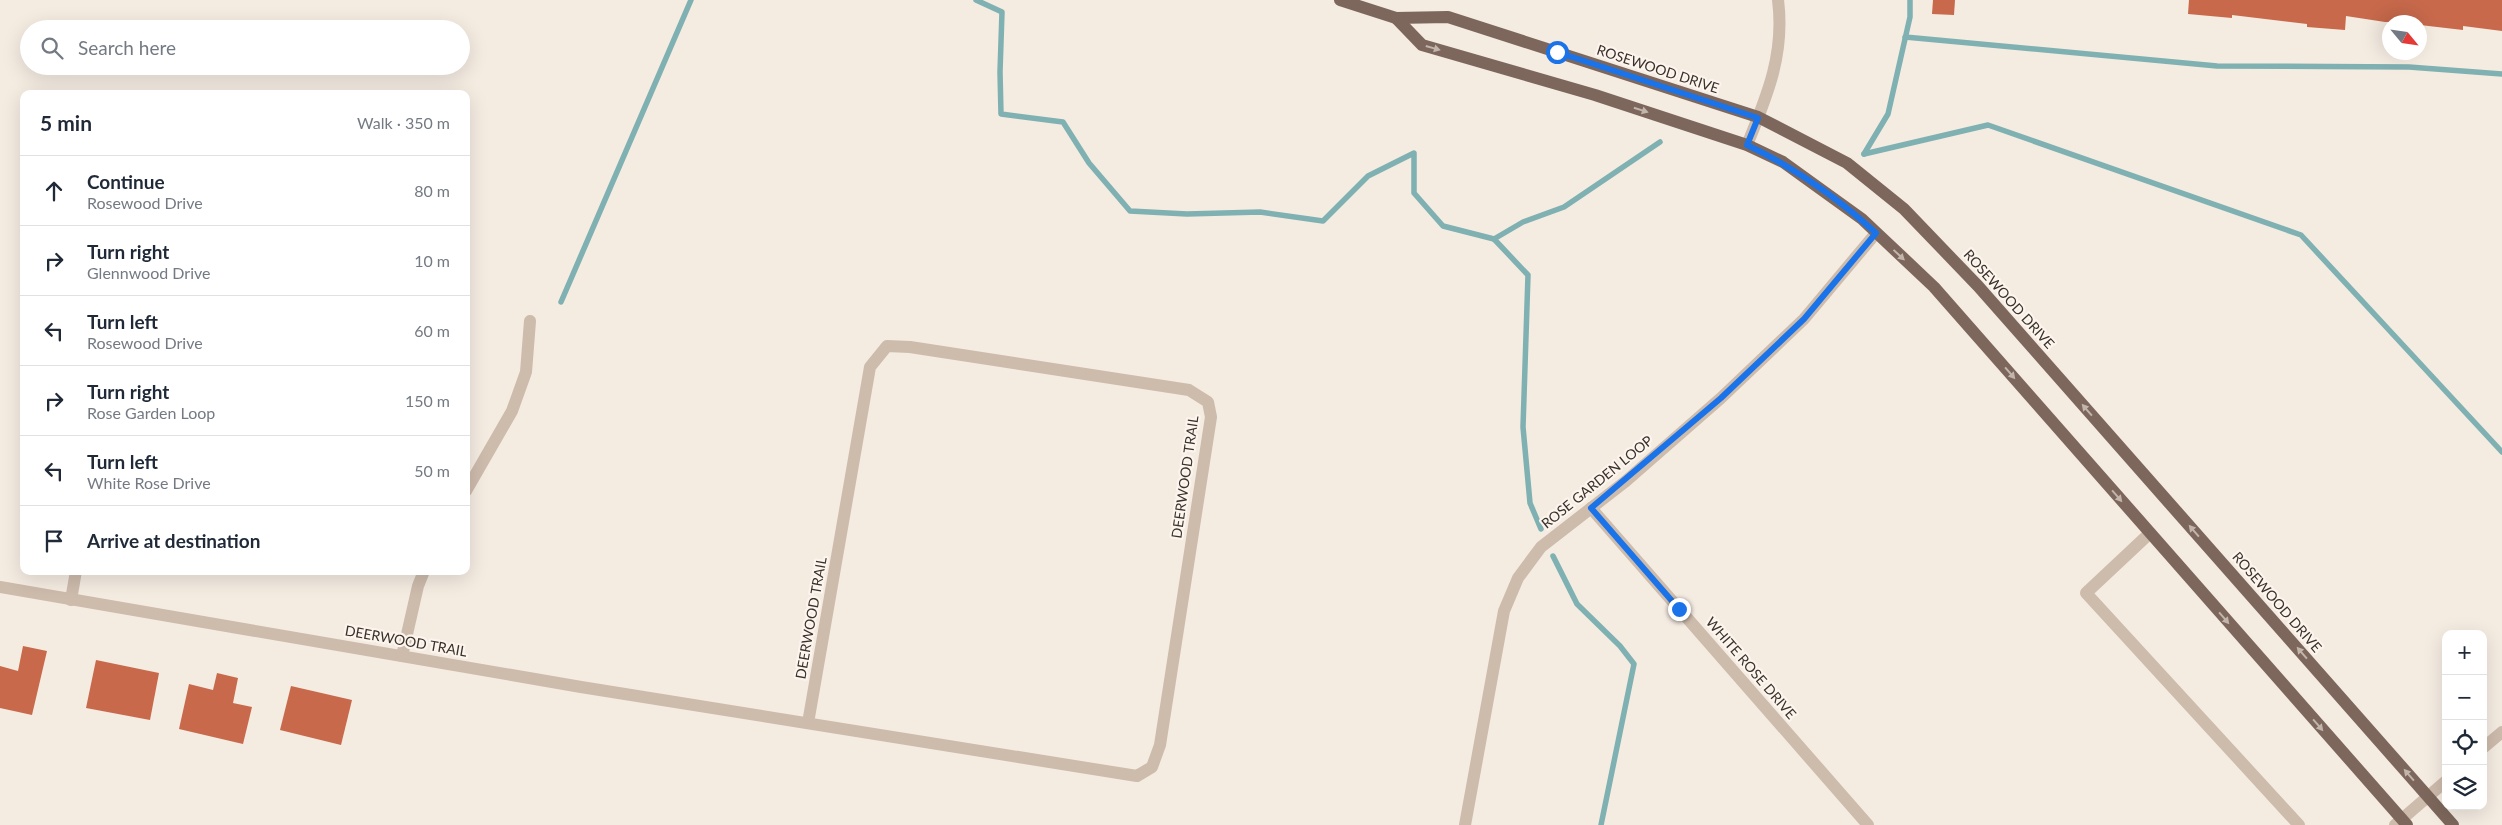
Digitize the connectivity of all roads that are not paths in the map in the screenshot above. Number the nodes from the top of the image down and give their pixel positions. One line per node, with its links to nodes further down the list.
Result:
1 (1340, 0): 3 (main road, ROSEWOOD DRIVE)
2 (1778, 0): 4 (street)
3 (1396, 18): 4 (main road, ROSEWOOD DRIVE); 5 (main road, ROSEWOOD DRIVE, one-way to 5)
4 (1758, 118): 5 (street); 20 (main road, ROSEWOOD DRIVE, one-way to 4)
5 (1747, 145): 6 (main road, ROSEWOOD DRIVE)
6 (1876, 233): 9 (street, ROSE GARDEN LOOP); 10 (main road, ROSEWOOD DRIVE, one-way to 10)
7 (530, 321): 8 (street)
8 (470, 484)
9 (1591, 508): 22 (street, ROSE GARDEN LOOP); 23 (street, WHITE ROSE DRIVE)
10 (2150, 533): 21 (main road, ROSEWOOD DRIVE, one-way to 21); 24 (street)
11 (75, 575): 14 (street)
12 (422, 575): 15 (street)
13 (0, 588): 14 (street, DEERWOOD TRAIL)
14 (71, 600): 15 (street, DEERWOOD TRAIL)
15 (402, 656): 16 (street, DEERWOOD TRAIL)
16 (808, 723): 16 (street, DEERWOOD TRAIL)
17 (2502, 732): 18 (street)
18 (2487, 745)
19 (2442, 784): 20 (street)
20 (2428, 796): 21 (street); 25 (main road, ROSEWOOD DRIVE)
21 (2401, 823)
22 (1465, 825)
23 (1868, 825)
24 (2300, 825)
25 (2453, 825)

